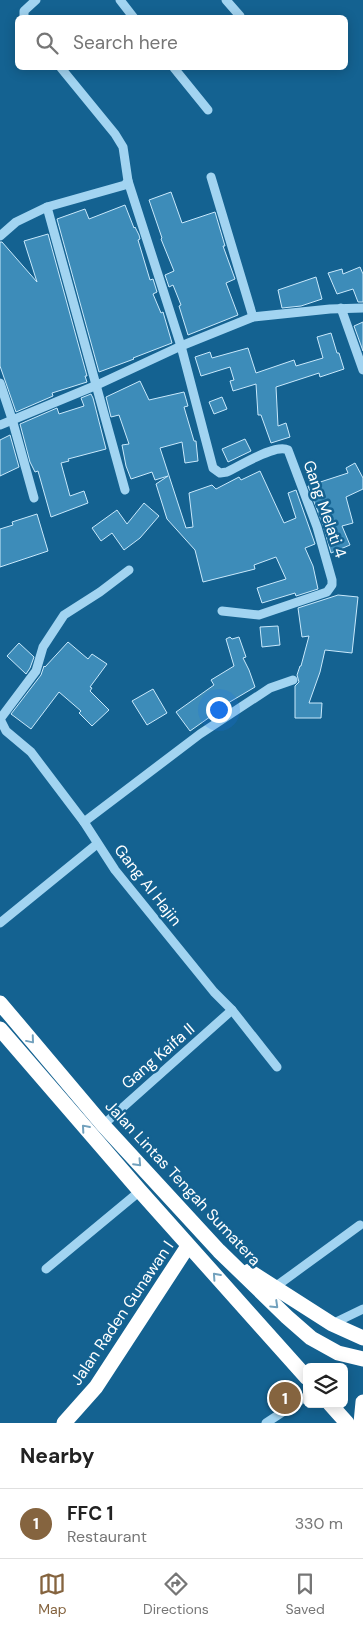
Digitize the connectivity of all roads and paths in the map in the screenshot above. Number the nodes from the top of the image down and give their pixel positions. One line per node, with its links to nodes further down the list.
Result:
1 (36, 0): 4 (street)
2 (120, 0): 5 (street)
3 (226, 0): 6 (street)
4 (24, 15)
5 (132, 15)
6 (239, 15)
7 (63, 70): 11 (street)
8 (176, 70): 9 (street)
9 (208, 110)
10 (211, 177): 16 (street)
11 (129, 179): 12 (street); 17 (street)
12 (47, 207): 13 (street); 20 (street)
13 (0, 236)
14 (341, 308): 15 (street); 16 (street); 18 (street)
15 (363, 308)
16 (253, 317): 17 (street)
17 (181, 346): 20 (street); 26 (street, Gang Melati 4)
18 (363, 370)
19 (0, 383): 21 (street)
20 (96, 385): 21 (street); 23 (street)
21 (12, 419): 22 (street); 24 (street)
22 (0, 425)
23 (125, 490)
24 (34, 498)
25 (129, 570): 28 (street)
26 (222, 611)
27 (293, 680): 31 (street)
28 (0, 719): 29 (street, Gang Al Hajin)
29 (6, 731): 30 (street); 31 (street, Gang Al Hajin)
30 (0, 740)
31 (84, 822): 32 (street, Gang Al Hajin)
32 (97, 844): 33 (street); 35 (street, Gang Al Hajin)
33 (0, 923)
34 (0, 1003): 38 (highway, Jalan Lintas Tengah Sumatera, one-way to 38)
35 (232, 1010): 37 (street, Gang Al Hajin); 38 (street, Gang Kaifa II)
36 (0, 1029): 39 (highway, Jalan Lintas Tengah Sumatera, one-way to 36)
37 (277, 1067)
38 (103, 1125): 42 (highway, Jalan Lintas Tengah Sumatera, one-way to 42)
39 (140, 1191): 41 (highway, Jalan Lintas Tengah Sumatera); 43 (street)
40 (360, 1225): 44 (street)
41 (188, 1246): 49 (highway, Jalan Lintas Tengah Sumatera, one-way to 41); 53 (highway, Jalan Raden Gunawan I)
42 (219, 1250): 44 (highway); 48 (highway, Jalan Lintas Tengah Sumatera, one-way to 48)
43 (46, 1269)
44 (275, 1287): 46 (highway)
45 (363, 1309): 46 (street)
46 (332, 1324): 47 (highway)
47 (363, 1338)
48 (363, 1360)
49 (303, 1374)
50 (303, 1399): 54 (street)
51 (363, 1402): 56 (highway)
52 (334, 1408): 55 (highway)
53 (64, 1423)
54 (266, 1423)
55 (347, 1423)
56 (361, 1423)

